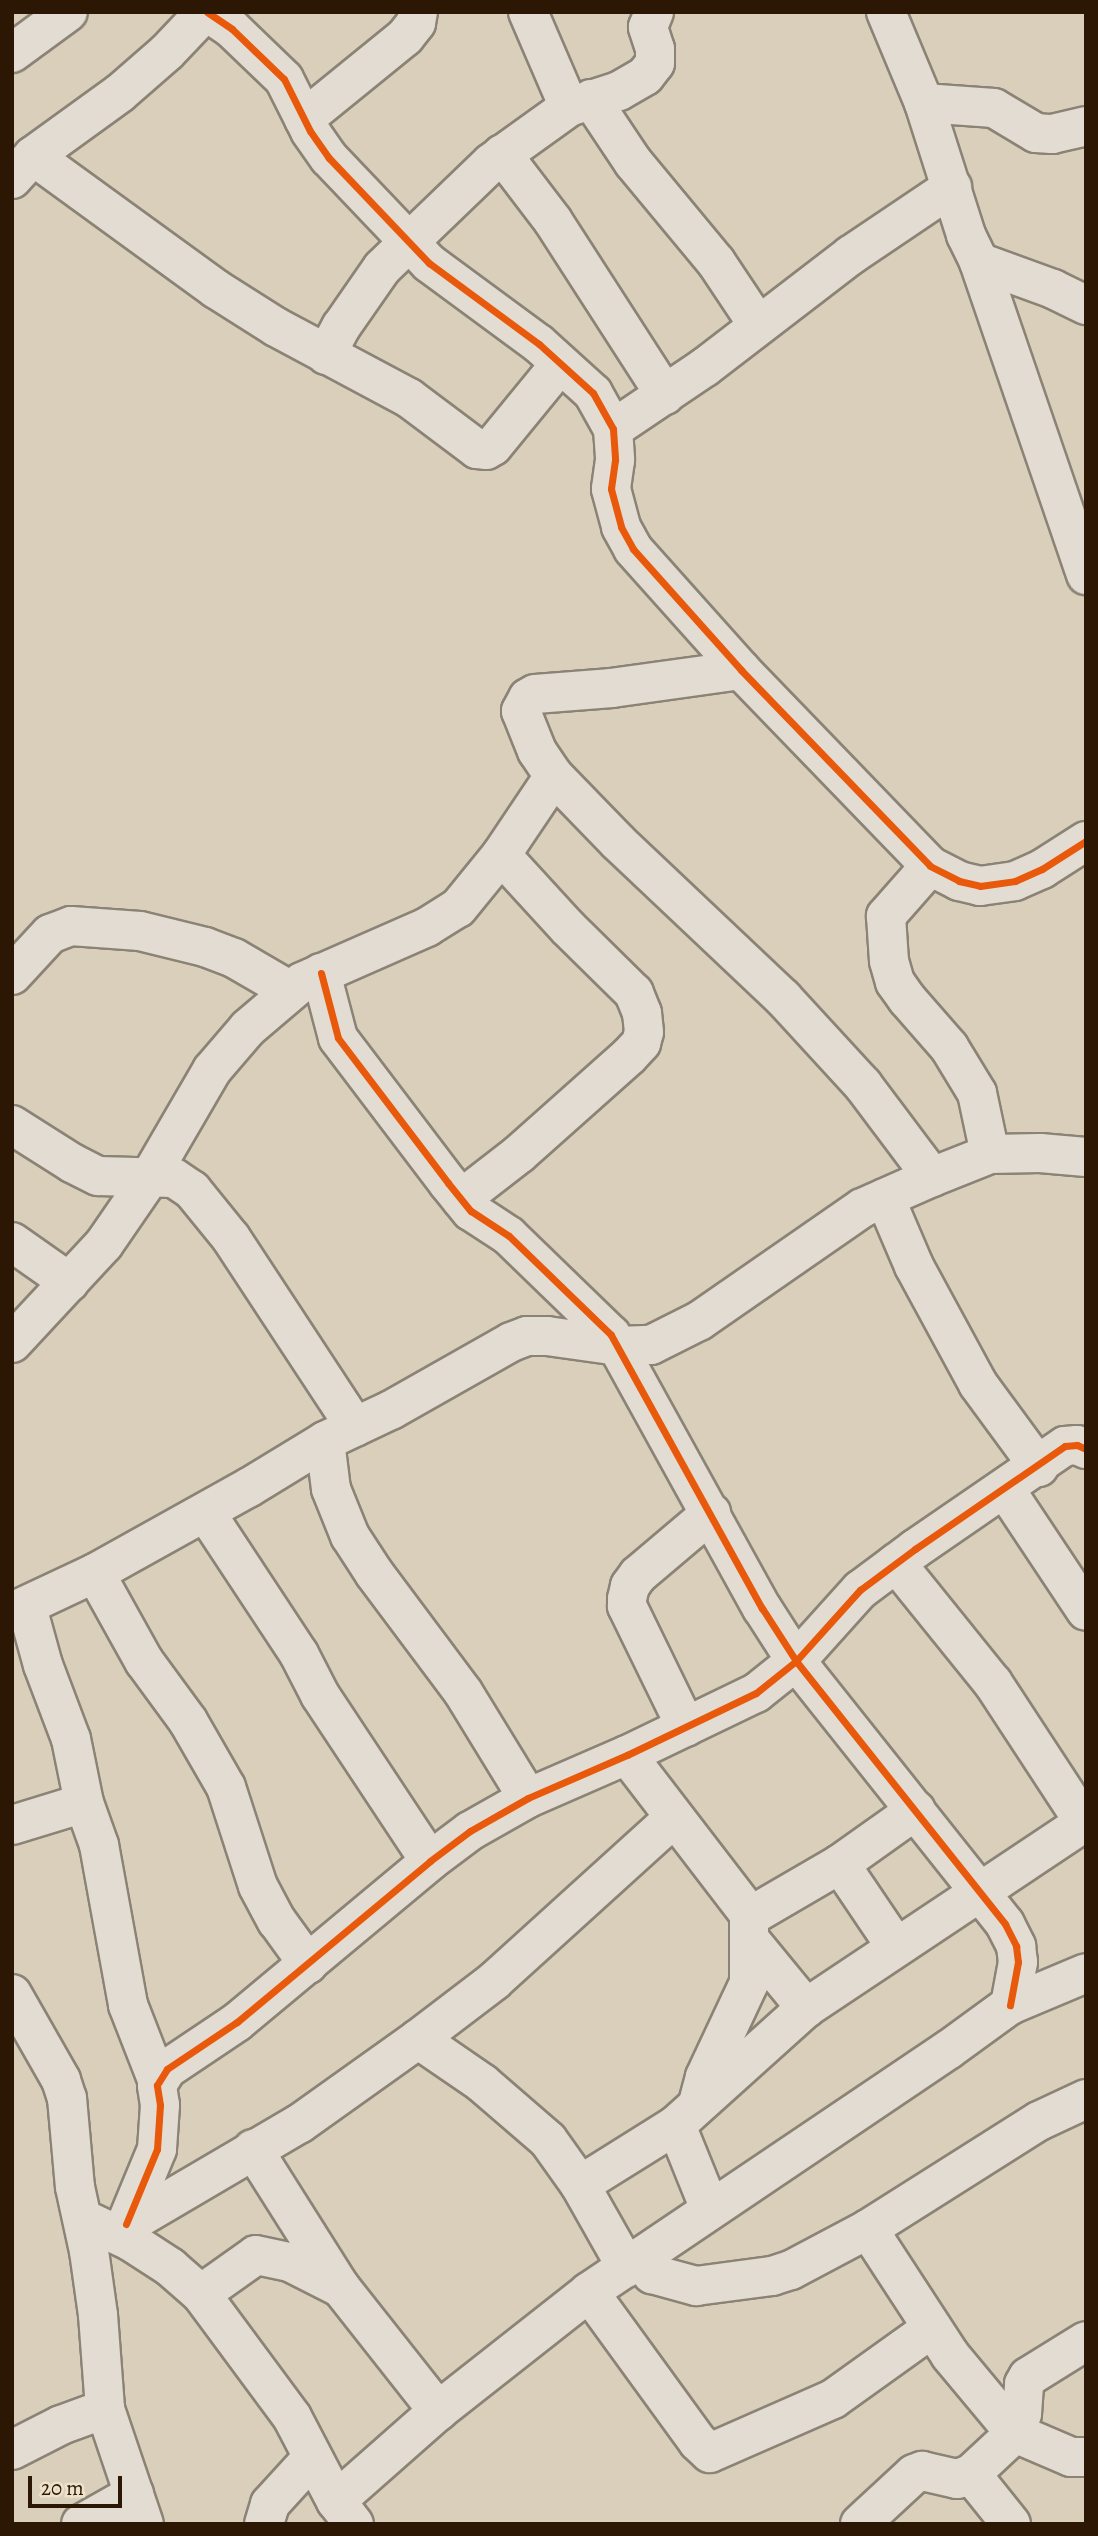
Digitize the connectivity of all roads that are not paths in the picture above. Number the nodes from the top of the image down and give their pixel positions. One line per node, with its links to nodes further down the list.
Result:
1 (68, 12): 7 (street)
2 (206, 12): 10 (street); 13 (street)
3 (418, 12): 10 (street)
4 (528, 12): 8 (street)
5 (886, 12): 9 (street)
6 (651, 13): 8 (street)
7 (12, 53)
8 (580, 103): 12 (street); 18 (street)
9 (924, 103): 11 (street); 14 (street)
10 (304, 119): 15 (street)
11 (1086, 126)
12 (502, 154): 15 (street); 21 (street)
13 (23, 168): 19 (street)
14 (952, 187): 16 (street); 18 (street)
15 (408, 242): 19 (street); 20 (street)
16 (979, 262): 17 (street); 23 (street)
17 (1086, 305)
18 (758, 325): 21 (street)
19 (326, 355): 20 (street)
20 (560, 364): 22 (street)
21 (665, 395): 22 (street)
22 (613, 429): 25 (street)
23 (1079, 523): 24 (street)
24 (1086, 575)
25 (741, 670): 26 (street); 29 (street)
26 (554, 776): 28 (street); 35 (street)
27 (1086, 841): 29 (street)
28 (500, 855): 31 (street); 38 (street)
29 (930, 866): 33 (street)
30 (12, 975): 31 (street)
31 (305, 981): 36 (street); 38 (street)
32 (12, 1125): 36 (street)
33 (990, 1154): 34 (street); 35 (street)
34 (1083, 1162)
35 (932, 1177): 37 (street)
36 (148, 1180): 40 (street); 43 (street)
37 (885, 1198): 42 (street); 45 (street)
38 (461, 1199): 42 (street)
39 (12, 1242): 40 (street)
40 (69, 1282): 41 (street)
41 (12, 1343)
42 (618, 1346): 43 (street); 48 (street)
43 (340, 1434): 47 (street); 56 (street)
44 (1086, 1449): 45 (street)
45 (1039, 1467): 46 (street)
46 (1005, 1489): 49 (street); 52 (street)
47 (206, 1513): 50 (street); 62 (street)
48 (710, 1513): 53 (street); 54 (street)
49 (896, 1563): 53 (street); 60 (street)
50 (95, 1573): 51 (street); 67 (street)
51 (20, 1610): 57 (street)
52 (1086, 1611)
53 (796, 1661): 54 (street); 58 (street)
54 (686, 1727): 55 (street)
55 (627, 1755): 56 (street); 59 (street)
56 (528, 1798): 62 (street)
57 (84, 1803): 61 (street); 73 (street)
58 (916, 1810): 63 (street); 64 (street)
59 (674, 1818): 65 (street); 72 (street)
60 (1085, 1823): 64 (street)
61 (12, 1825)
62 (429, 1861): 67 (street)
63 (840, 1864): 65 (street); 66 (street)
64 (979, 1892): 66 (street); 70 (street)
65 (750, 1929): 71 (street); 75 (street)
66 (896, 1948): 71 (street)
67 (308, 1964): 73 (street)
68 (1086, 1973): 70 (street)
69 (12, 1994): 79 (street)
70 (1010, 2005): 78 (street)
71 (806, 2008): 75 (street)
72 (418, 2039): 76 (street); 77 (street)
73 (158, 2082): 79 (street)
74 (1086, 2099): 80 (street)
75 (687, 2114): 77 (street); 78 (street)
76 (253, 2149): 79 (street); 82 (street)
77 (580, 2185): 81 (street)
78 (710, 2209): 81 (street)
79 (107, 2225): 84 (street); 87 (street)
80 (867, 2229): 81 (street); 85 (street)
81 (634, 2264): 83 (street)
82 (341, 2287): 84 (street); 88 (street)
83 (589, 2292): 85 (street); 88 (street)
84 (201, 2294): 92 (street)
85 (932, 2328): 89 (street)
86 (1086, 2341): 89 (street)
87 (106, 2409): 90 (street); 94 (street)
88 (438, 2411): 95 (street)
89 (1015, 2433): 91 (street); 93 (street)
90 (12, 2450)
91 (1086, 2457)
92 (312, 2458): 95 (street); 97 (street)
93 (971, 2474): 98 (street); 99 (street)
94 (139, 2509): 96 (street)
95 (345, 2512)
96 (81, 2524)
97 (264, 2524)
98 (860, 2524)
99 (1011, 2524)

